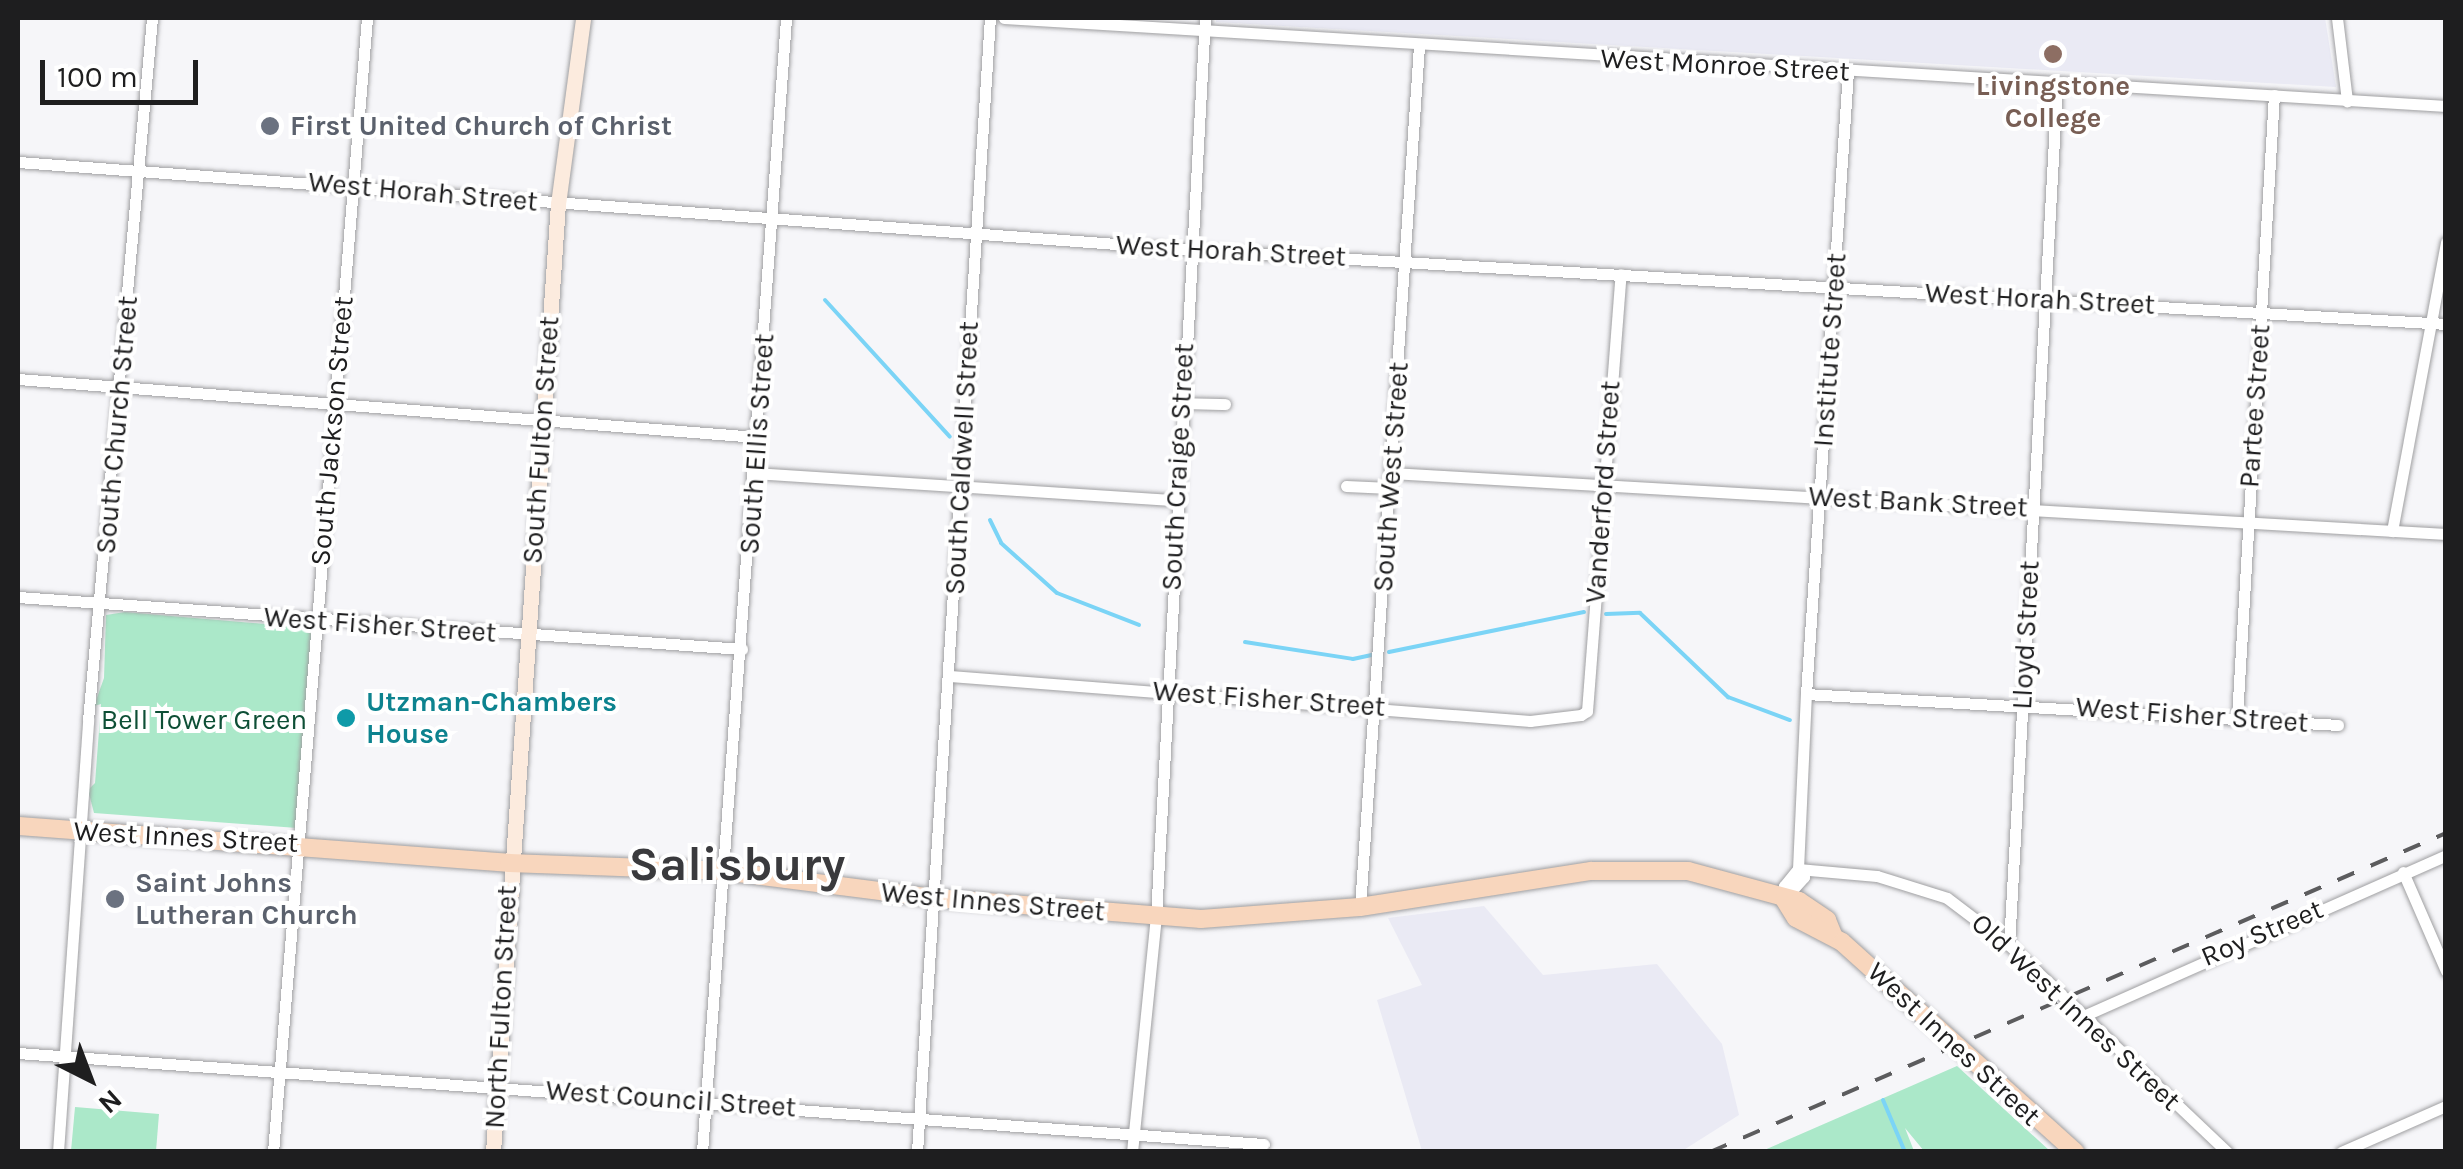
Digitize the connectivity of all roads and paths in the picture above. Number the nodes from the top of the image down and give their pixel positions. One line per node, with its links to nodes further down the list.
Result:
1 (152, 18): 17 (street, South Church Street)
2 (367, 18): 18 (street, South Jackson Street)
3 (582, 18): 19 (street, South Fulton Street)
4 (786, 18): 20 (street, South Ellis Street)
5 (990, 18): 21 (street, South Caldwell Street)
6 (1004, 18): 9 (street, West Monroe Street)
7 (1205, 18): 9 (street, South Craige Street)
8 (2337, 18): 14 (street)
9 (1204, 33): 10 (street, West Monroe Street); 23 (street, South Craige Street)
10 (1419, 47): 11 (street, West Monroe Street); 24 (street, South West Street)
11 (1848, 72): 12 (street, West Monroe Street); 26 (street, Institute Street)
12 (2057, 86): 13 (street, West Monroe Street); 27 (street, Lloyd Street)
13 (2274, 95): 14 (street, West Monroe Street); 28 (street, Partee Street)
14 (2348, 101): 15 (street, West Monroe Street)
15 (2446, 106)
16 (18, 162): 17 (street, West Horah Street)
17 (139, 169): 18 (street, West Horah Street); 32 (street, South Church Street)
18 (354, 186): 19 (street, West Horah Street); 33 (street, South Jackson Street)
19 (558, 204): 20 (street, West Horah Street); 36 (street, South Fulton Street)
20 (773, 220): 21 (street, West Horah Street); 37 (street, South Ellis Street)
21 (975, 235): 23 (street, West Horah Street); 40 (street, South Caldwell Street)
22 (2446, 242): 29 (street)
23 (1193, 250): 24 (street, West Horah Street); 34 (street, South Craige Street)
24 (1406, 261): 25 (street, West Horah Street); 39 (street, South West Street)
25 (1621, 274): 26 (street, West Horah Street); 41 (street, Vanderford Street)
26 (1834, 287): 27 (street, West Horah Street); 44 (street, Institute Street)
27 (2048, 300): 28 (street, West Horah Street); 46 (street, Lloyd Street)
28 (2262, 313): 29 (street, West Horah Street); 47 (street, Partee Street)
29 (2430, 323): 30 (street, West Horah Street); 48 (street)
30 (2446, 324)
31 (18, 379): 32 (street)
32 (120, 388): 33 (street); 51 (street, South Church Street)
33 (336, 403): 36 (street); 52 (street, South Jackson Street)
34 (1180, 403): 35 (street); 45 (street, South Craige Street)
35 (1225, 404)
36 (542, 422): 37 (street); 53 (street, South Fulton Street)
37 (757, 437): 38 (street, South Ellis Street)
38 (754, 473): 40 (street); 54 (street, South Ellis Street)
39 (1390, 473): 41 (street, West Bank Street); 43 (street, South West Street)
40 (960, 485): 45 (street); 55 (street, South Caldwell Street)
41 (1603, 485): 44 (street, West Bank Street); 60 (street, Vanderford Street)
42 (1346, 486): 43 (street)
43 (1390, 488): 59 (street, South West Street)
44 (1820, 496): 46 (street, West Bank Street); 57 (street, Institute Street)
45 (1174, 500): 56 (street, South Craige Street)
46 (2032, 508): 47 (street, West Bank Street); 58 (street, Lloyd Street)
47 (2247, 522): 48 (street, West Bank Street); 61 (street, Partee Street)
48 (2392, 531): 49 (street, West Bank Street)
49 (2446, 534)
50 (18, 597): 51 (street, West Fisher Street)
51 (101, 604): 52 (street, West Fisher Street); 64 (street, South Church Street)
52 (317, 622): 53 (street, West Fisher Street); 65 (street, South Jackson Street)
53 (527, 636): 54 (street, West Fisher Street); 67 (street, South Fulton Street)
54 (742, 649): 69 (street, South Ellis Street)
55 (950, 676): 56 (street, West Fisher Street); 71 (street, South Caldwell Street)
56 (1167, 690): 59 (street, West Fisher Street); 74 (street, South Craige Street)
57 (1806, 694): 58 (street, West Fisher Street); 68 (street, Institute Street)
58 (2024, 705): 61 (street, West Fisher Street); 75 (street, Lloyd Street)
59 (1378, 707): 60 (street, West Fisher Street); 73 (street, South West Street)
60 (1586, 711)
61 (2236, 716): 62 (street, West Fisher Street)
62 (2338, 725)
63 (18, 826): 64 (main road, West Innes Street)
64 (81, 832): 65 (main road, West Innes Street); 79 (street, South Church Street)
65 (299, 844): 67 (main road, West Innes Street); 80 (street, South Jackson Street)
66 (2446, 855): 70 (street, Roy Street)
67 (509, 862): 69 (main road, West Innes Street); 81 (street, North Fulton Street)
68 (1798, 869): 72 (street, Institute Street); 75 (street, Old West Innes Street)
69 (723, 871): 71 (main road, West Innes Street); 82 (street, South Ellis Street)
70 (2402, 872): 76 (street); 77 (street, Roy Street)
71 (935, 898): 74 (main road, West Innes Street); 84 (street, South Caldwell Street)
72 (1784, 900): 73 (main road, West Innes Street); 93 (main road, West Innes Street)
73 (1360, 906): 74 (main road, West Innes Street)
74 (1156, 916): 85 (street, South Craige Street)
75 (2009, 945): 77 (street, Old West Innes Street)
76 (2446, 971)
77 (2081, 1016): 94 (street, Old West Innes Street)
78 (18, 1053): 79 (street, West Council Street)
79 (66, 1056): 80 (street, West Council Street); 87 (street, South Church Street)
80 (279, 1071): 81 (street, West Council Street); 88 (street, South Jackson Street)
81 (498, 1087): 82 (street, West Council Street); 89 (street, North Fulton Street)
82 (705, 1101): 84 (street, West Council Street); 90 (street, South Ellis Street)
83 (2446, 1106): 95 (street)
84 (918, 1120): 85 (street, West Council Street); 91 (street, South Caldwell Street)
85 (1133, 1136): 86 (street, West Council Street); 92 (street, South Craige Street)
86 (1264, 1144)
87 (58, 1152)
88 (273, 1152)
89 (494, 1152)
90 (702, 1152)
91 (916, 1152)
92 (1132, 1152)
93 (2075, 1152)
94 (2227, 1152)
95 (2341, 1152)

